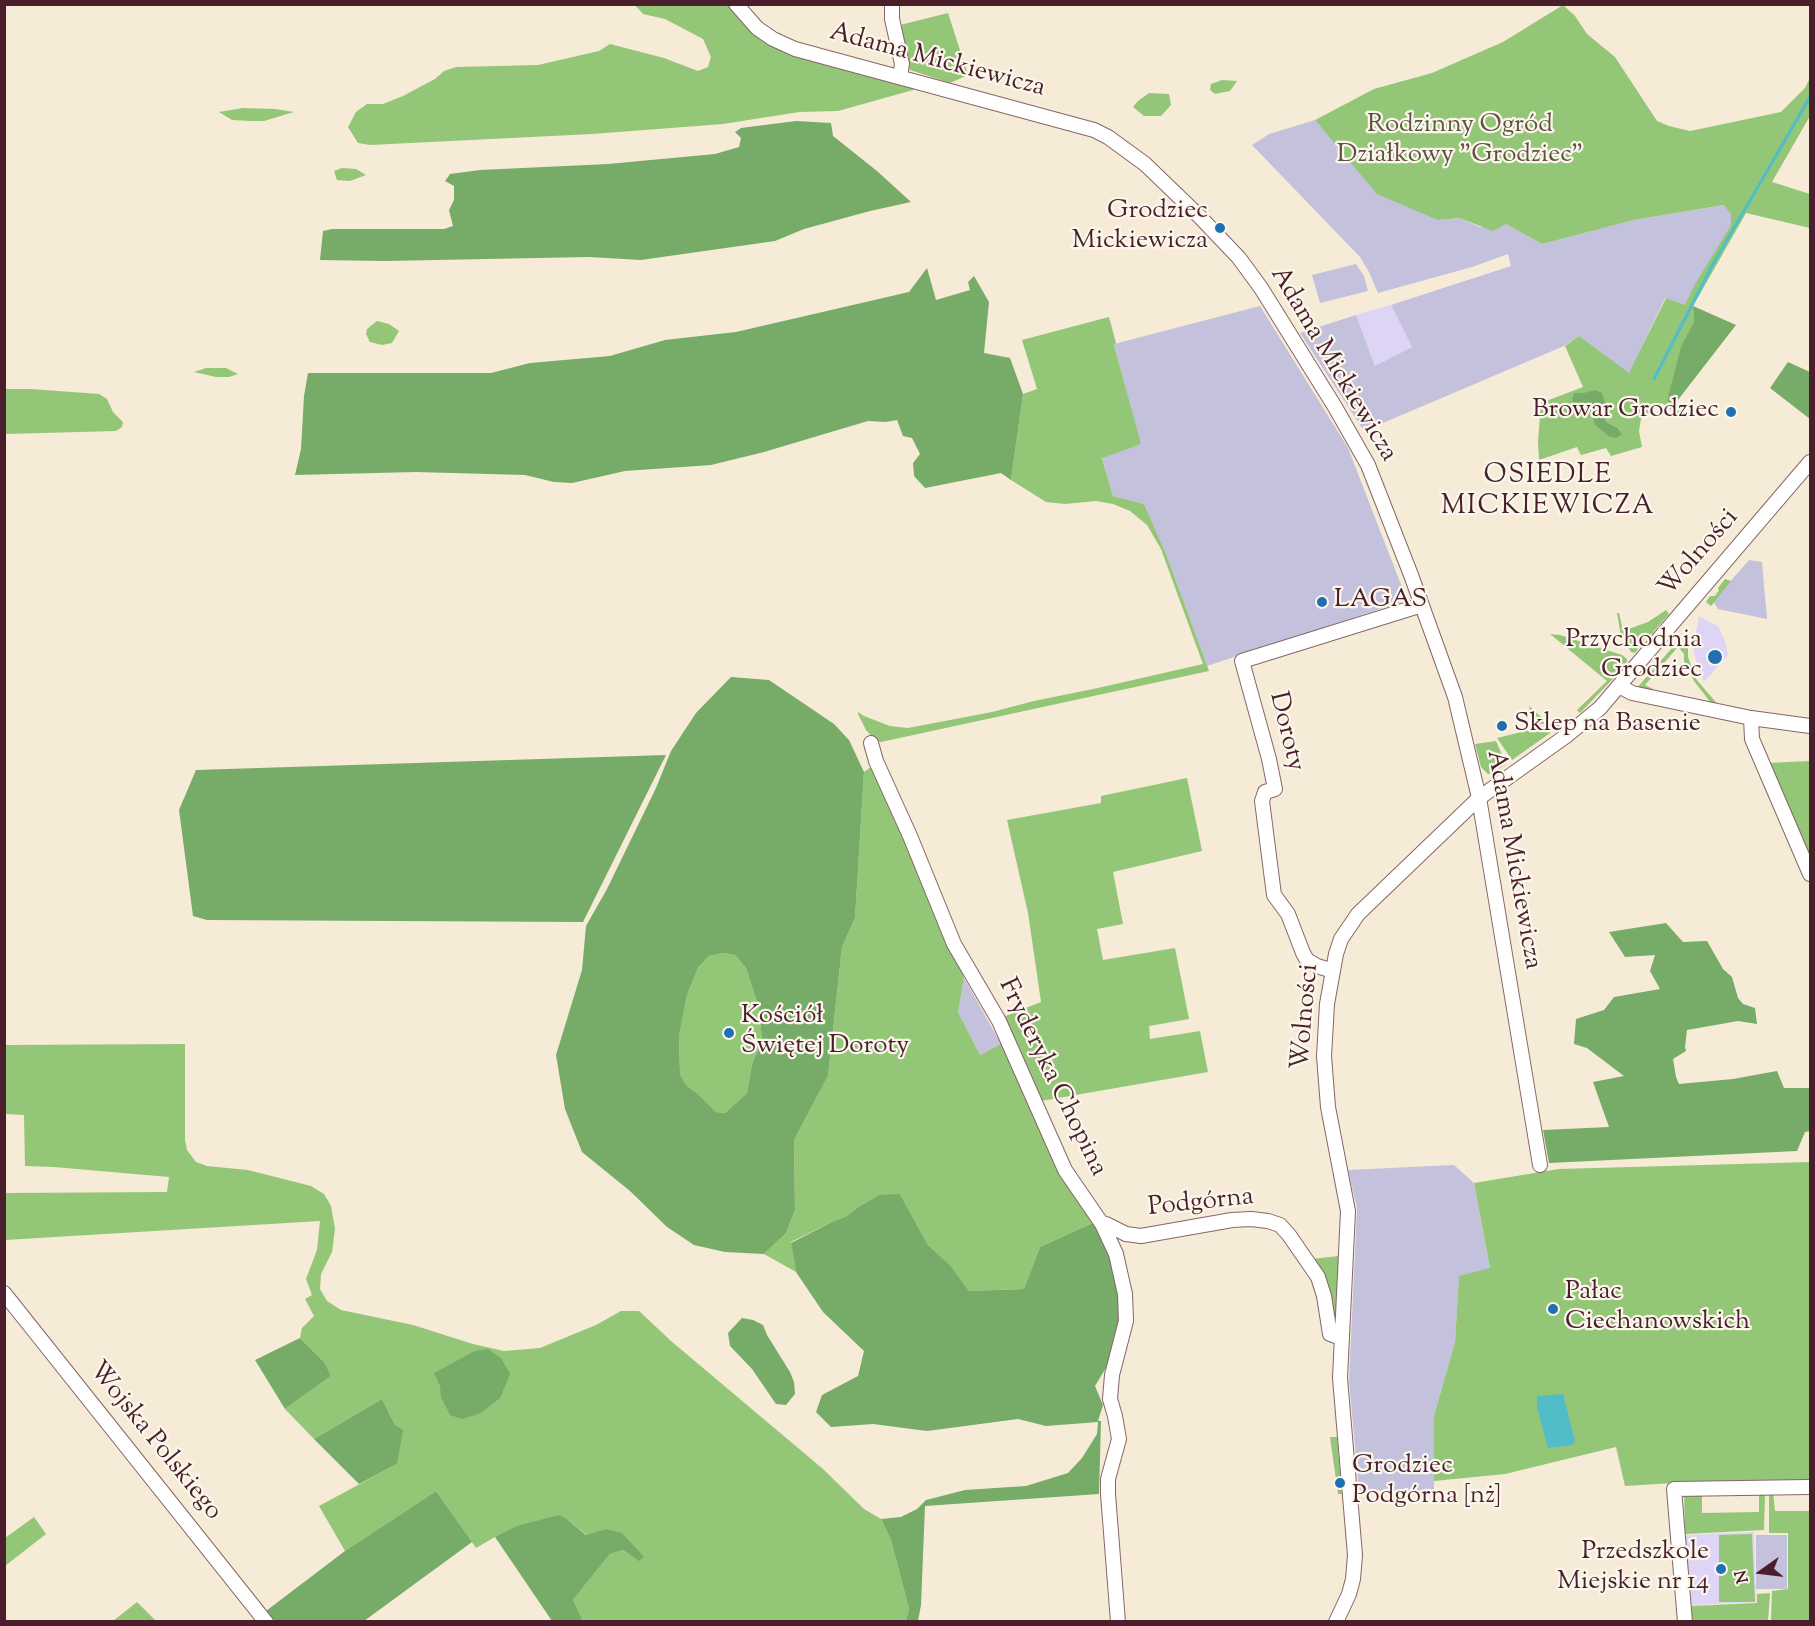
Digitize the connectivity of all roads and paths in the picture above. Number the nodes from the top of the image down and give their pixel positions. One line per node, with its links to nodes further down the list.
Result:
1 (736, 4): 3 (street, Adama Mickiewicza)
2 (892, 4): 3 (street)
3 (900, 77): 5 (street, Adama Mickiewicza)
4 (1810, 462): 6 (street, Wolności)
5 (1422, 605): 10 (street, Adama Mickiewicza); 12 (street, Doroty)
6 (1619, 686): 7 (street); 10 (street, Wolności)
7 (1751, 718): 8 (street); 11 (street)
8 (1810, 726)
9 (871, 743): 14 (street, Fryderyka Chopina)
10 (1479, 798): 12 (street, Wolności); 13 (street, Adama Mickiewicza)
11 (1810, 874)
12 (1332, 970): 16 (street, Wolności)
13 (1540, 1165)
14 (1102, 1224): 16 (street, Podgórna); 19 (street, Fryderyka Chopina)
15 (4, 1293): 18 (street, Wojska Polskiego)
16 (1341, 1338): 20 (street, Wolności)
17 (1810, 1487): 21 (street)
18 (266, 1622)
19 (1118, 1622)
20 (1336, 1622)
21 (1685, 1622)

